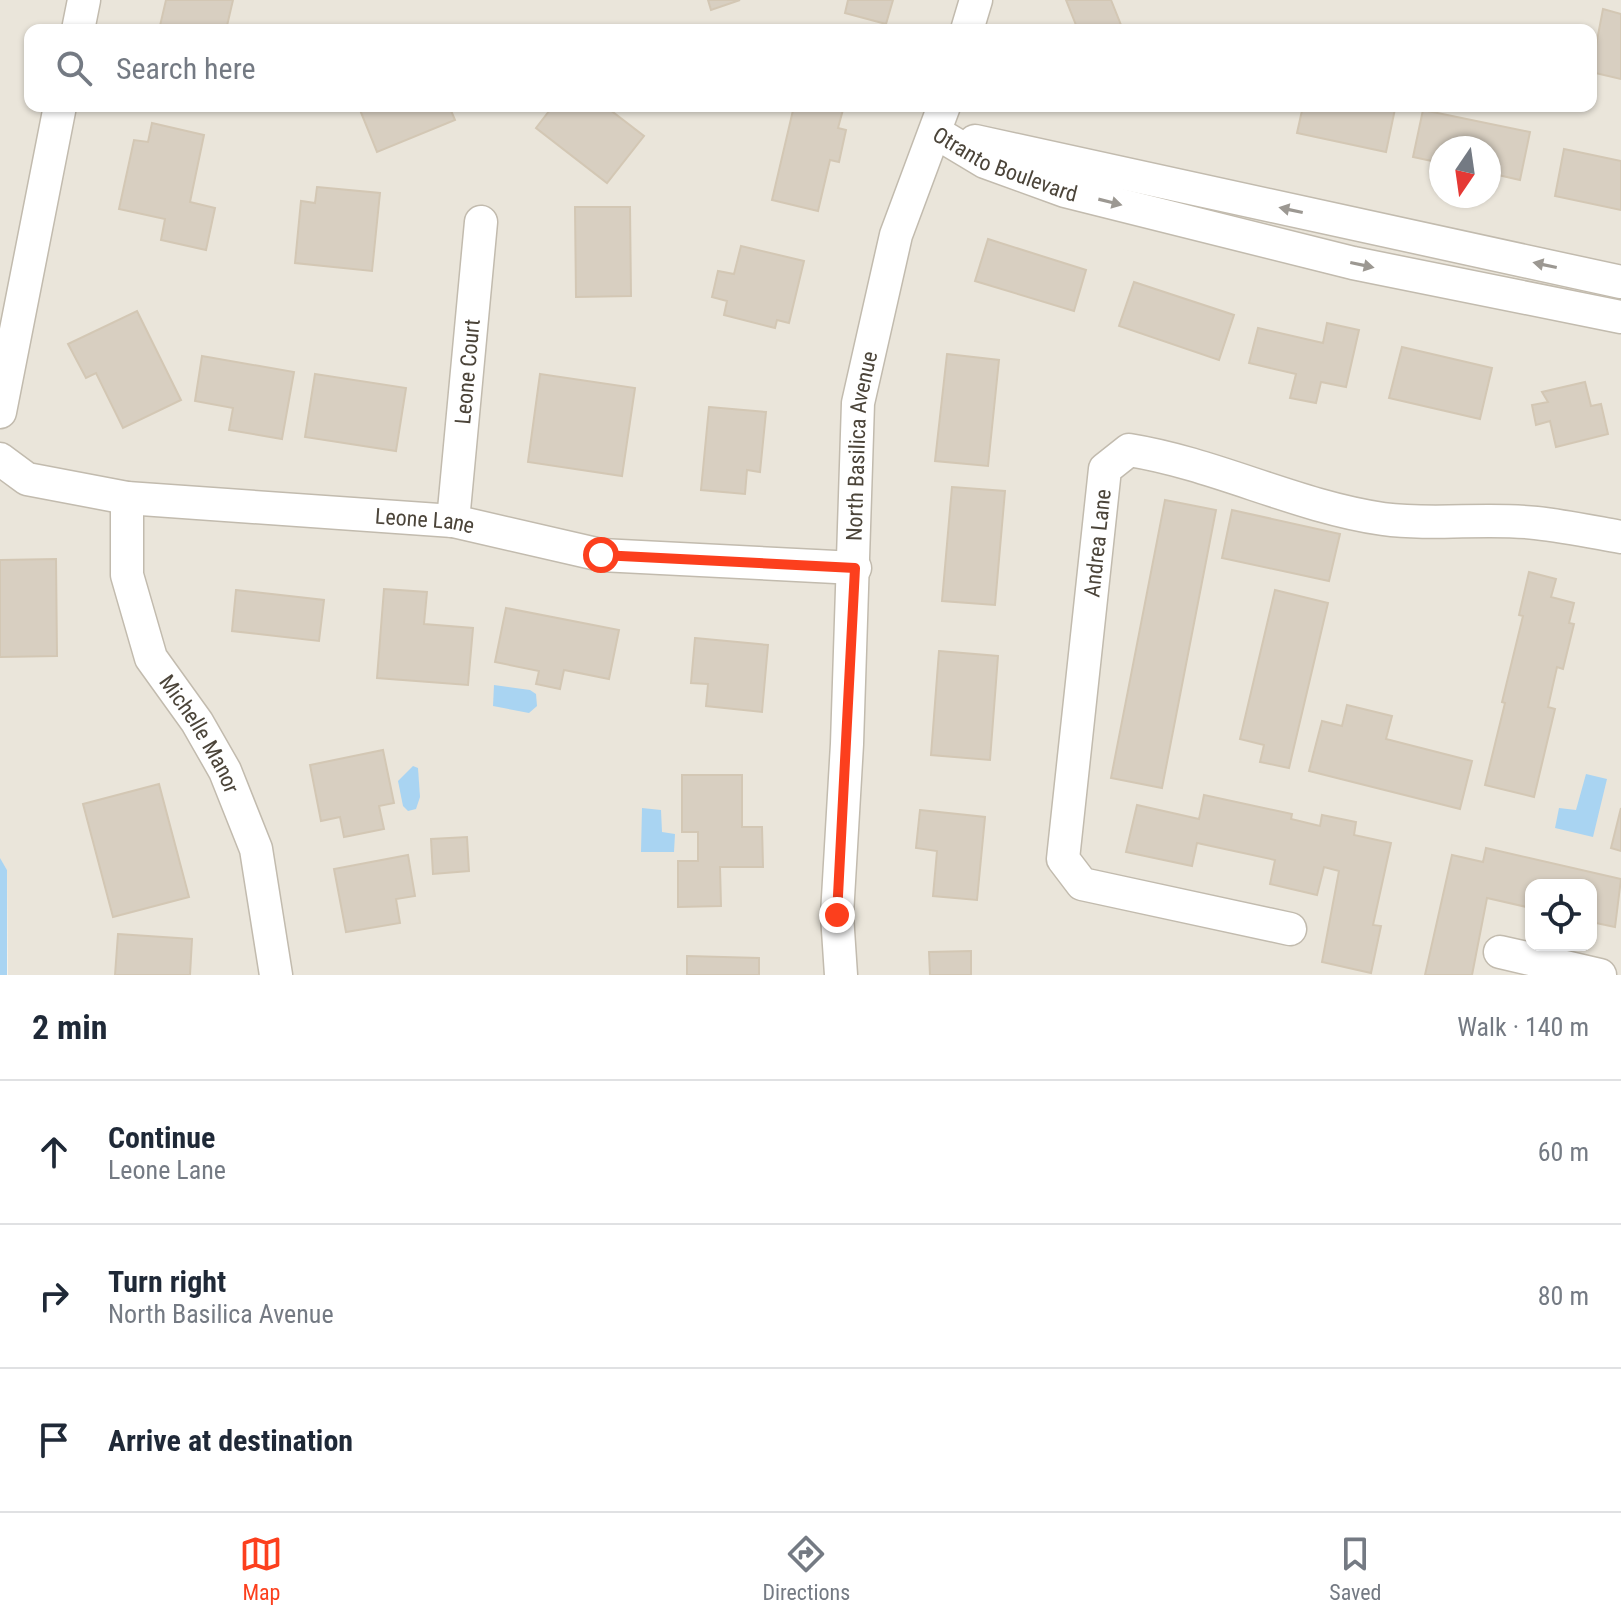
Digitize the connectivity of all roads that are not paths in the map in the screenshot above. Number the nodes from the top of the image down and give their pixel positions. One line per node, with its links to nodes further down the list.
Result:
1 (84, 0): 3 (street)
2 (976, 0): 4 (street)
3 (79, 24)
4 (969, 24)
5 (59, 112): 10 (street)
6 (940, 119): 8 (street, Otranto Boulevard, one-way to 6); 9 (street, Otranto Boulevard, one-way to 9); 15 (street, North Basilica Avenue)
7 (481, 222): 13 (street, Leone Court)
8 (1621, 282)
9 (1621, 317)
10 (0, 412)
11 (0, 459): 12 (street, Leone Lane)
12 (127, 498): 13 (street, Leone Lane); 18 (street, Michelle Manor)
13 (453, 521): 15 (street, Leone Lane)
14 (1621, 537): 16 (street, Andrea Lane)
15 (855, 568): 19 (street, North Basilica Avenue)
16 (1290, 929)
17 (1500, 952): 20 (street)
18 (276, 975)
19 (841, 975)
20 (1600, 975)

